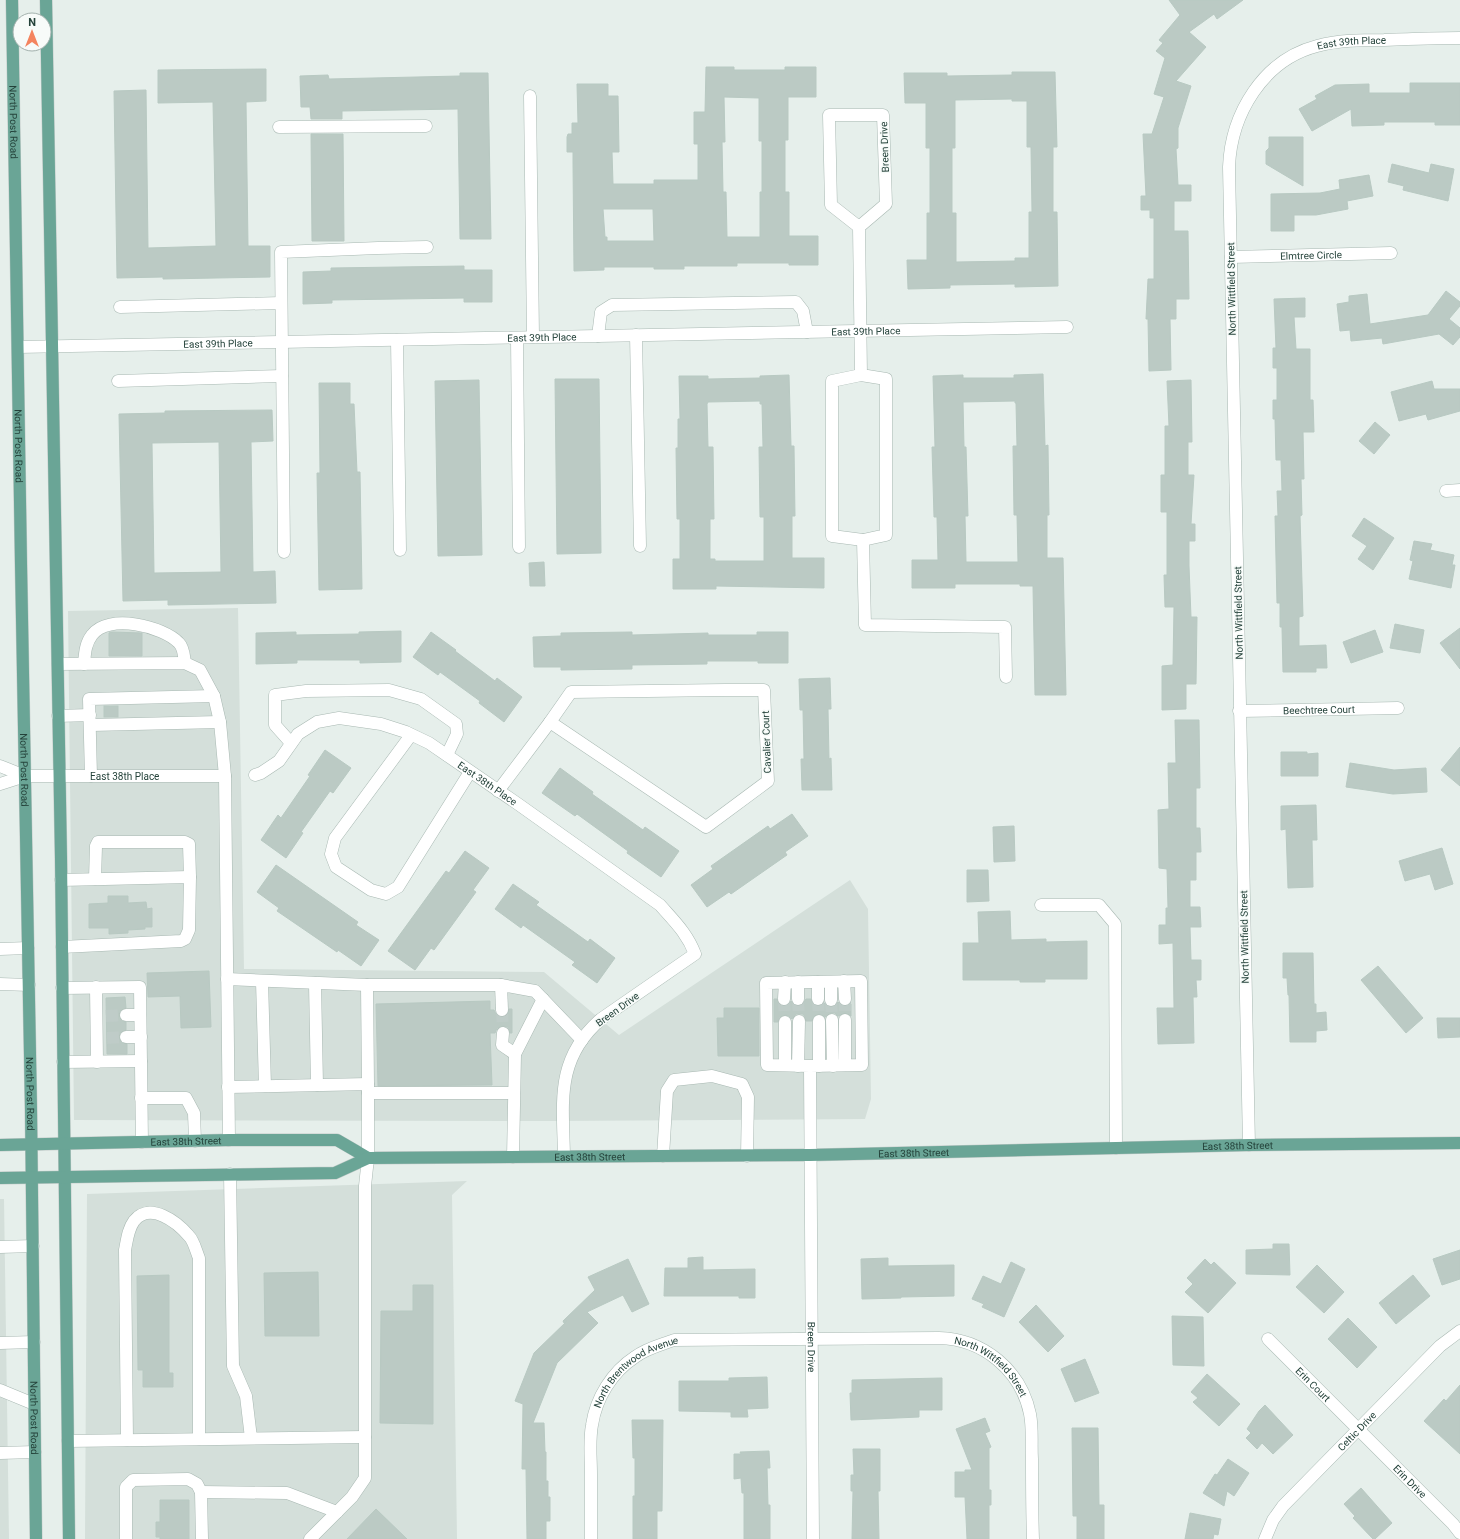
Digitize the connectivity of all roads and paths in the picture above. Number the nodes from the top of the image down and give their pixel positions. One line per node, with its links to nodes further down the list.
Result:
1 (12, 0): 24 (main road, North Post Road)
2 (46, 0): 23 (main road)
3 (1460, 38): 4 (street, East 39th Place)
4 (1257, 87): 11 (street, North Wittfield Street)
5 (530, 96): 19 (street)
6 (426, 126): 7 (street)
7 (279, 127)
8 (859, 227): 8 (street, Breen Drive); 15 (street)
9 (427, 247): 12 (street)
10 (1391, 253): 11 (street, Elmtree Circle)
11 (1231, 257): 41 (street, North Wittfield Street)
12 (281, 303): 13 (street); 22 (street)
13 (120, 307)
14 (1067, 327): 15 (street, East 39th Place)
15 (860, 331): 16 (street, East 39th Place); 25 (street)
16 (807, 332): 17 (street, East 39th Place); 18 (street)
17 (636, 335): 18 (street, East 39th Place); 31 (street)
18 (598, 336): 19 (street, East 39th Place)
19 (534, 337): 20 (street, East 39th Place)
20 (517, 338): 21 (street, East 39th Place); 32 (street)
21 (397, 340): 22 (street, East 39th Place); 33 (street)
22 (281, 342): 23 (street, East 39th Place); 26 (street)
23 (52, 346): 24 (street, East 39th Place); 36 (main road)
24 (18, 347): 52 (main road, North Post Road)
25 (861, 375): 30 (street); 30 (street)
26 (282, 376): 27 (street); 34 (street)
27 (118, 381)
28 (1460, 490): 29 (street)
29 (1446, 491)
30 (863, 540): 38 (street)
31 (640, 546)
32 (519, 547)
33 (400, 550)
34 (284, 552)
35 (185, 663): 37 (street); 37 (street); 39 (street)
36 (58, 664): 37 (street); 42 (main road)
37 (84, 664)
38 (1006, 677)
39 (214, 696): 43 (street); 44 (street)
40 (1398, 708): 41 (street, Beechtree Court)
41 (1239, 710): 118 (street, North Wittfield Street)
42 (58, 716): 43 (street); 53 (main road)
43 (90, 720): 44 (street); 54 (street)
44 (220, 722): 55 (street)
45 (550, 722): 45 (street, Cavalier Court); 57 (street, Cavalier Court)
46 (411, 735): 47 (street, East 38th Place); 48 (street, East 38th Place); 50 (street)
47 (290, 743): 48 (street); 51 (street, East 38th Place)
48 (447, 756): 50 (street, East 38th Place)
49 (0, 766): 52 (street)
50 (470, 772): 57 (street, East 38th Place)
51 (255, 775)
52 (25, 776): 53 (street, East 38th Place); 56 (street); 63 (main road, North Post Road)
53 (59, 776): 54 (street, East 38th Place); 60 (main road)
54 (91, 776): 55 (street, East 38th Place)
55 (225, 776): 66 (street)
56 (0, 784)
57 (498, 791): 65 (street, East 38th Place)
58 (190, 877): 59 (street); 59 (street); 62 (street)
59 (96, 879): 60 (street)
60 (61, 880): 62 (main road)
61 (1041, 905): 119 (street)
62 (62, 947): 79 (main road)
63 (28, 948): 64 (street); 75 (main road, North Post Road)
64 (0, 949)
65 (695, 954): 97 (street, Breen Drive)
66 (227, 979): 67 (street); 107 (street)
67 (262, 981): 73 (street); 106 (street)
68 (844, 981): 72 (street); 84 (street); 104 (street)
69 (784, 982): 70 (street); 81 (street); 102 (street)
70 (798, 982): 71 (street); 82 (street)
71 (818, 982): 72 (street); 83 (street)
72 (830, 982): 85 (street)
73 (315, 983): 77 (street); 105 (street)
74 (0, 984): 75 (street)
75 (29, 984): 116 (main road, North Post Road)
76 (501, 984): 77 (street); 80 (street); 86 (street)
77 (367, 985): 108 (street)
78 (96, 987): 79 (street); 88 (street); 101 (street)
79 (62, 988): 100 (main road)
80 (543, 999): 97 (street); 98 (street)
81 (784, 999)
82 (798, 999)
83 (818, 999)
84 (845, 999)
85 (831, 1000)
86 (502, 1010)
87 (126, 1015): 88 (street)
88 (140, 1015): 96 (street)
89 (832, 1020): 104 (street)
90 (845, 1020): 104 (street)
91 (799, 1021): 103 (street)
92 (819, 1021): 103 (street)
93 (785, 1022): 102 (street)
94 (502, 1033): 98 (street)
95 (126, 1037): 96 (street)
96 (141, 1037): 99 (street)
97 (582, 1040): 121 (street, Breen Drive)
98 (514, 1054): 109 (street)
99 (141, 1061): 101 (street); 110 (street)
100 (63, 1062): 101 (street); 114 (main road)
101 (97, 1062)
102 (785, 1066): 103 (street)
103 (809, 1066): 104 (street); 120 (street, Breen Drive)
104 (839, 1066)
105 (317, 1085): 106 (street); 108 (street)
106 (265, 1086): 107 (street)
107 (228, 1087): 111 (street)
108 (368, 1088): 109 (street); 125 (street)
109 (514, 1093): 124 (street)
110 (142, 1098): 112 (street); 113 (street)
111 (229, 1140): 112 (main road, East 38th Street); 125 (main road, East 38th Street)
112 (195, 1141): 113 (main road, East 38th Street)
113 (142, 1142): 114 (main road, East 38th Street)
114 (64, 1143): 116 (main road, East 38th Street); 127 (main road)
115 (1460, 1143): 118 (main road, East 38th Street)
116 (31, 1144): 117 (main road, East 38th Street); 129 (main road, North Post Road)
117 (0, 1145)
118 (1249, 1145): 119 (main road, East 38th Street)
119 (1116, 1148): 120 (main road, East 38th Street)
120 (810, 1155): 123 (main road, East 38th Street); 133 (street, Breen Drive)
121 (564, 1156): 122 (main road, East 38th Street); 124 (main road, East 38th Street)
122 (663, 1156): 123 (main road, East 38th Street); 123 (street)
123 (747, 1156)
124 (513, 1157): 125 (main road, East 38th Street)
125 (368, 1158): 126 (main road, East 38th Street); 140 (street)
126 (230, 1174): 127 (main road, East 38th Street); 141 (street)
127 (65, 1177): 129 (main road, East 38th Street); 144 (main road)
128 (0, 1178): 129 (main road, East 38th Street)
129 (32, 1178): 130 (main road, North Post Road)
130 (33, 1246): 131 (street); 135 (main road, North Post Road)
131 (0, 1247)
132 (1460, 1331): 139 (street, Celtic Drive)
133 (811, 1339): 155 (street, North Brentwood Avenue); 156 (street, Breen Drive); 157 (street, North Wittfield Street)
134 (1268, 1339): 139 (street, Erin Court)
135 (34, 1342): 136 (street); 138 (main road, North Post Road)
136 (0, 1343)
137 (0, 1390): 138 (street)
138 (34, 1404): 145 (main road, North Post Road)
139 (1358, 1430): 149 (street, Erin Drive); 158 (street, Celtic Drive)
140 (365, 1437): 141 (street); 148 (street)
141 (251, 1438): 142 (street)
142 (198, 1439): 143 (street); 143 (street)
143 (127, 1440): 144 (street)
144 (68, 1441): 151 (main road)
145 (35, 1452): 146 (street); 150 (main road, North Post Road)
146 (0, 1453)
147 (201, 1492): 148 (street); 152 (street); 153 (street)
148 (338, 1512): 154 (street)
149 (1460, 1533)
150 (36, 1539)
151 (69, 1539)
152 (126, 1539)
153 (202, 1539)
154 (310, 1539)
155 (591, 1539)
156 (813, 1539)
157 (1033, 1539)
158 (1265, 1539)

